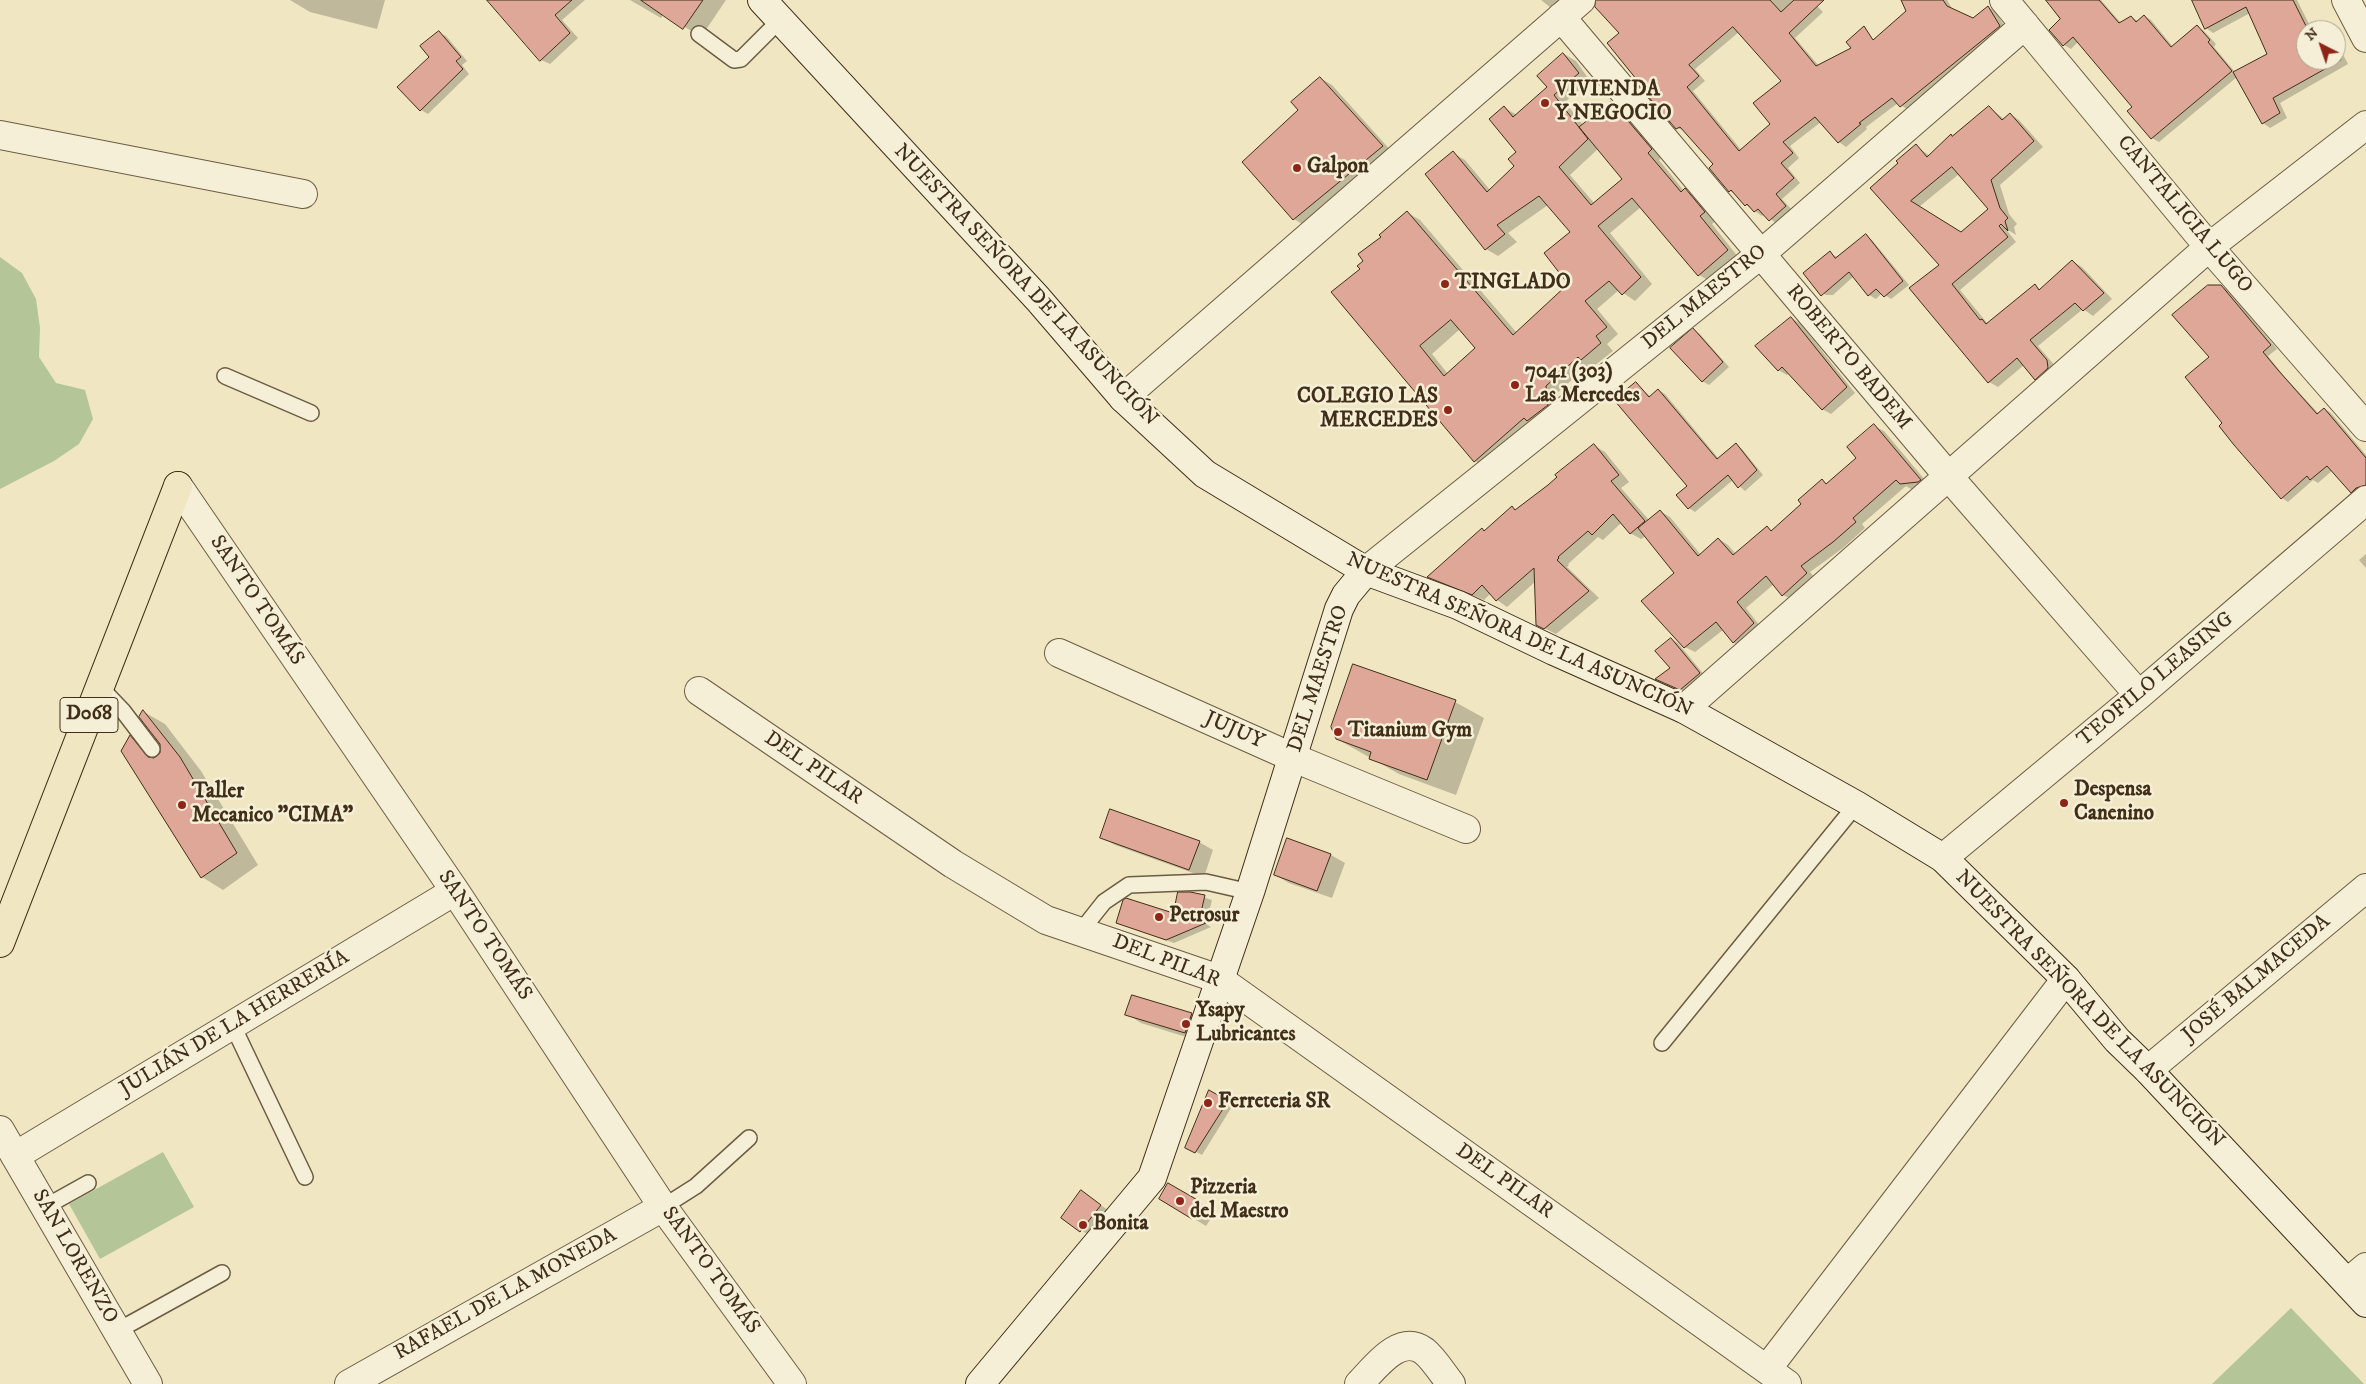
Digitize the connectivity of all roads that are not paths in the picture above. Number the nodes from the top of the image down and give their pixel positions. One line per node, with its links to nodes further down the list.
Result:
1 (762, 0): 5 (street, NUESTRA SEÑORA DE LA ASUNCIÓN)
2 (2004, 0): 6 (street, CANTALICIA LUGO)
3 (2346, 0): 8 (street)
4 (1571, 9): 13 (street, ROBERTO BADEM); 15 (street)
5 (780, 20): 7 (lane); 15 (street, NUESTRA SEÑORA DE LA ASUNCIÓN)
6 (2025, 25): 12 (street, CANTALICIA LUGO); 13 (street, DEL MAESTRO)
7 (700, 34)
8 (2366, 38)
9 (2366, 125): 12 (street)
10 (0, 135): 11 (street)
11 (303, 194)
12 (2209, 247): 17 (street, CANTALICIA LUGO); 18 (street)
13 (1761, 254): 18 (street, ROBERTO BADEM); 21 (street, DEL MAESTRO)
14 (225, 376): 16 (lane)
15 (1123, 398): 21 (street, NUESTRA SEÑORA DE LA ASUNCIÓN)
16 (311, 413)
17 (2366, 427)
18 (1949, 477): 25 (street, ROBERTO BADEM); 26 (street)
19 (178, 486): 23 (main road, D068); 33 (street, SANTO TOMÁS)
20 (2366, 500): 25 (street, TEOFILO LEASING)
21 (1366, 571): 26 (street, NUESTRA SEÑORA DE LA ASUNCIÓN); 28 (street, DEL MAESTRO)
22 (1059, 653): 28 (street, JUJUY)
23 (100, 687): 27 (lane); 36 (main road, D068)
24 (699, 691): 35 (street, DEL PILAR)
25 (2139, 695): 31 (street, TEOFILO LEASING)
26 (1684, 709): 29 (street, NUESTRA SEÑORA DE LA ASUNCIÓN)
27 (152, 749)
28 (1294, 758): 30 (street, JUJUY); 34 (street, DEL MAESTRO)
29 (1856, 805): 31 (street, NUESTRA SEÑORA DE LA ASUNCIÓN); 40 (lane)
30 (1466, 829)
31 (1944, 858): 38 (street, NUESTRA SEÑORA DE LA ASUNCIÓN)
32 (2366, 888): 41 (street, JOSÉ BALMACEDA)
33 (455, 892): 39 (street, JULIÁN DE LA HERRERÍA); 48 (street, SANTO TOMÁS)
34 (1250, 892): 35 (lane); 37 (street, DEL MAESTRO)
35 (1081, 930): 37 (street, DEL PILAR)
36 (0, 943)
37 (1219, 979): 53 (street, DEL PILAR); 57 (street, DEL MAESTRO)
38 (2066, 979): 41 (street, NUESTRA SEÑORA DE LA ASUNCIÓN); 53 (street)
39 (232, 1026): 44 (street, JULIÁN DE LA HERRERÍA); 45 (lane)
40 (1662, 1043)
41 (2148, 1070): 50 (street, NUESTRA SEÑORA DE LA ASUNCIÓN)
42 (0, 1130): 44 (street, SAN LORENZO)
43 (749, 1138): 48 (lane)
44 (16, 1156): 47 (street, SAN LORENZO)
45 (305, 1177)
46 (88, 1183): 47 (lane)
47 (45, 1207): 52 (street, SAN LORENZO)
48 (663, 1207): 55 (street, RAFAEL DE LA MONEDA); 56 (street, SANTO TOMÁS)
49 (222, 1273): 52 (lane)
50 (2357, 1275): 51 (street, NUESTRA SEÑORA DE LA ASUNCIÓN)
51 (2366, 1303)
52 (117, 1331): 54 (street, SAN LORENZO)
53 (1777, 1377)
54 (148, 1384)
55 (349, 1384)
56 (792, 1384)
57 (980, 1384)
58 (1359, 1384): 59 (street)
59 (1451, 1384)

